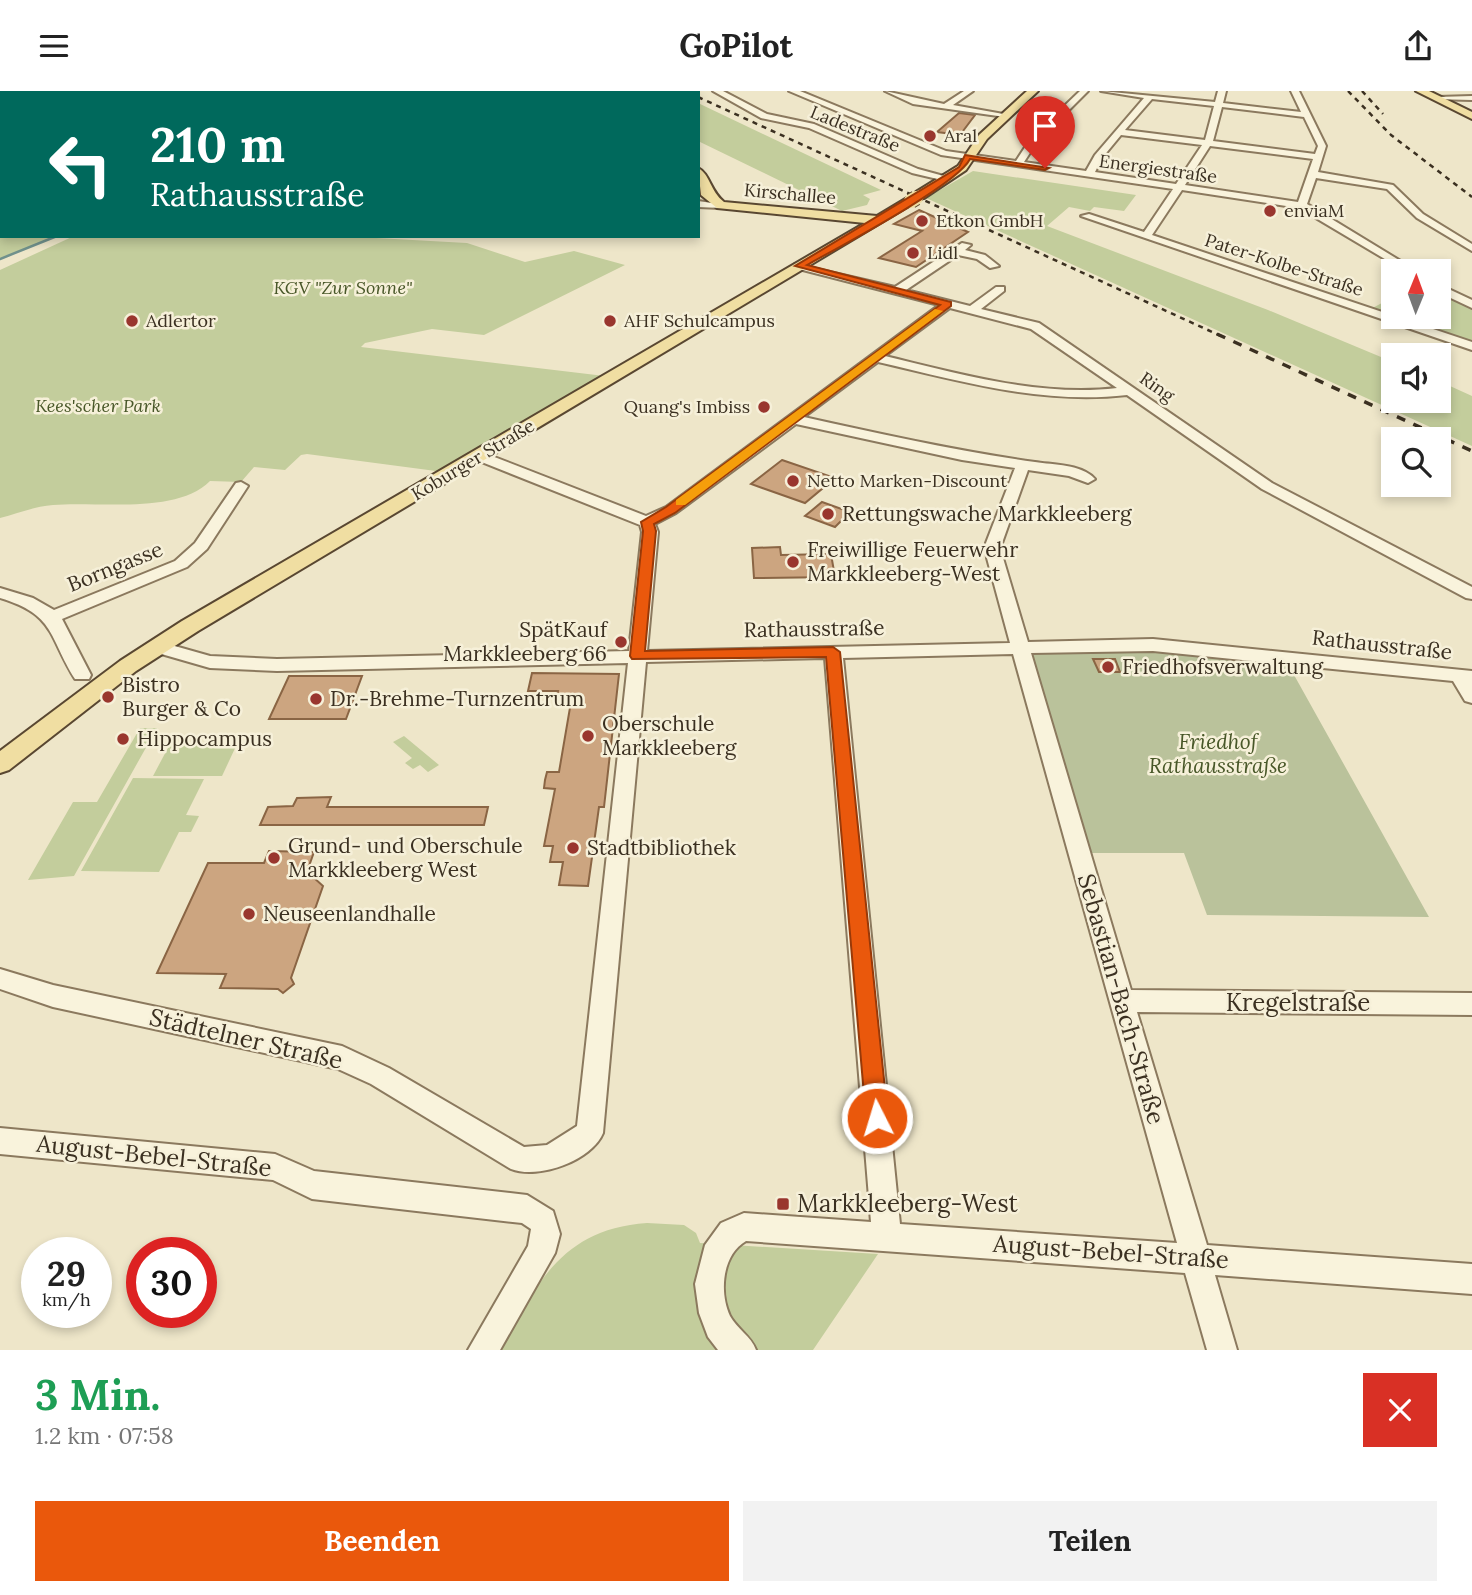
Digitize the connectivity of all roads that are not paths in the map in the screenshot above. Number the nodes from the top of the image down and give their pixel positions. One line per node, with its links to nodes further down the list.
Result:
1 (717, 91): 24 (street, Ladestraße)
2 (793, 91): 21 (street)
3 (889, 91): 15 (street)
4 (969, 91): 15 (street)
5 (1033, 91): 16 (main road, Koburger Straße)
6 (1084, 91): 23 (street)
7 (1104, 91): 11 (street)
8 (1222, 91): 14 (street)
9 (1295, 91): 17 (street)
10 (1423, 92): 13 (main road)
11 (1144, 94): 14 (street); 19 (street)
12 (1472, 98): 13 (street)
13 (1437, 99): 18 (main road)
14 (1219, 104): 17 (street); 20 (street)
15 (945, 107): 16 (street)
16 (1004, 115): 21 (main road, Koburger Straße)
17 (1307, 115): 22 (street)
18 (1472, 116)
19 (1120, 132): 20 (street); 26 (street)
20 (1208, 143): 22 (street); 28 (street)
21 (968, 157): 23 (street, Energiestraße); 24 (main road, Koburger Straße)
22 (1318, 157): 25 (street)
23 (1018, 164): 26 (street, Energiestraße)
24 (951, 174): 33 (main road, Koburger Straße)
25 (1311, 174): 31 (street); 36 (street)
26 (1089, 175): 28 (street, Energiestraße)
27 (700, 176): 30 (main road)
28 (1180, 188): 31 (street, Energiestraße); 34 (street)
29 (700, 204): 30 (street, Kirschallee)
30 (721, 205): 33 (main road, Kirschallee)
31 (1302, 205): 38 (street)
32 (1086, 216): 34 (street, Pater-Kolbe-Straße)
33 (879, 220): 40 (main road, Koburger Straße)
34 (1146, 237): 49 (street, Pater-Kolbe-Straße)
35 (966, 245): 37 (street)
36 (1472, 248)
37 (954, 251): 39 (street); 44 (street)
38 (1392, 259)
39 (995, 265)
40 (799, 266): 44 (street, Ring); 53 (main road, Koburger Straße)
41 (1000, 289): 48 (street)
42 (1451, 289): 43 (street)
43 (1472, 289)
44 (896, 291): 46 (street, Ring)
45 (1451, 294): 47 (street)
46 (948, 304): 48 (street, Ring); 50 (street)
47 (1472, 305)
48 (972, 310): 51 (street, Ring)
49 (1472, 346)
50 (876, 358): 51 (street); 52 (street)
51 (1130, 391): 60 (street, Ring)
52 (793, 419): 54 (street); 56 (street)
53 (479, 456): 58 (street); 62 (main road, Koburger Straße)
54 (1023, 465): 55 (street); 63 (street, Sebastian-Bach-Straße)
55 (1088, 479)
56 (707, 482): 58 (street)
57 (241, 486): 61 (street, Borngasse)
58 (647, 522): 65 (street)
59 (0, 593): 61 (street)
60 (1472, 594)
61 (51, 617): 67 (street)
62 (157, 647): 66 (street, Rathausstraße); 70 (main road, Koburger Straße)
63 (1019, 648): 64 (street, Rathausstraße); 68 (street, Rathausstraße); 72 (street, Sebastian-Bach-Straße)
64 (833, 652): 65 (street, Rathausstraße); 75 (street)
65 (637, 656): 66 (street, Rathausstraße); 71 (street, Städtelner Straße)
66 (584, 657)
67 (82, 675)
68 (1466, 676): 69 (street)
69 (1472, 697)
70 (0, 764)
71 (0, 979)
72 (1123, 1001): 73 (street, Kregelstraße); 76 (street, Sebastian-Bach-Straße)
73 (1472, 1004)
74 (0, 1141): 78 (street, August-Bebel-Straße)
75 (887, 1236): 76 (street, August-Bebel-Straße); 79 (street, August-Bebel-Straße)
76 (1195, 1259): 77 (street, August-Bebel-Straße); 80 (street, Sebastian-Bach-Straße)
77 (1472, 1279)
78 (483, 1350)
79 (741, 1350)
80 (1222, 1350)

